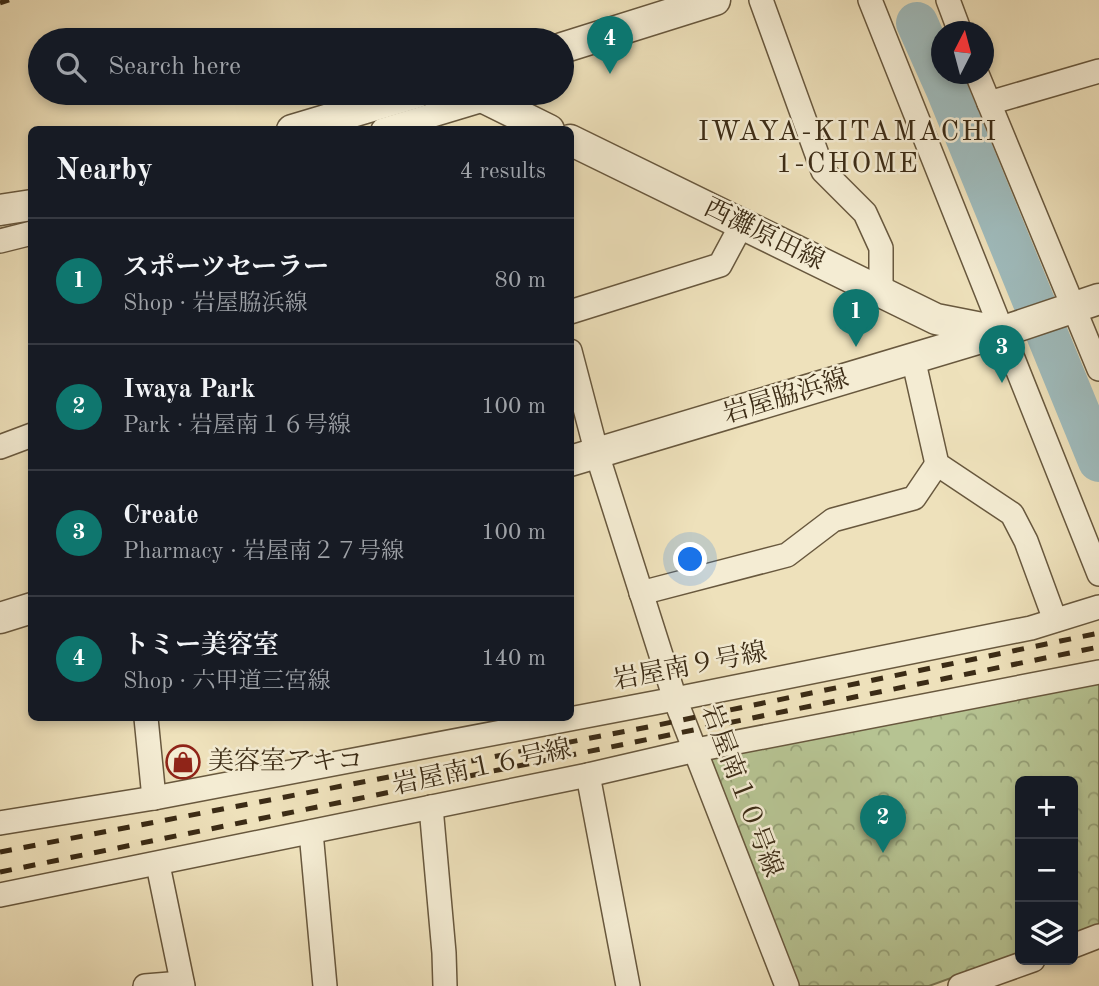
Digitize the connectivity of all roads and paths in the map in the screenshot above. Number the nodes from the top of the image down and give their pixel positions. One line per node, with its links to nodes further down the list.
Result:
1 (715, 0): 6 (street)
2 (761, 0): 22 (street)
3 (870, 0): 25 (street)
4 (948, 0): 5 (street)
5 (956, 21)
6 (574, 44)
7 (1099, 71): 9 (street)
8 (981, 84): 9 (street)
9 (989, 103): 23 (street)
10 (376, 105): 14 (street)
11 (454, 105): 15 (street)
12 (496, 105): 13 (street)
13 (533, 125)
14 (305, 126)
15 (394, 126)
16 (574, 142): 19 (street, 西灘原田線)
17 (28, 206): 18 (street)
18 (0, 210)
19 (742, 224): 22 (street, 西灘原田線); 24 (street)
20 (28, 234): 21 (street)
21 (0, 241)
22 (881, 292): 25 (street, 西灘原田線)
23 (1086, 303): 25 (street, 岩屋脇浜線); 27 (street)
24 (574, 311)
25 (1001, 331): 26 (street, 岩屋脇浜線); 33 (street)
26 (914, 358): 31 (street, 岩屋脇浜線); 32 (street)
27 (1099, 369)
28 (574, 382): 31 (street, 岩屋南１０号線)
29 (28, 436): 30 (street)
30 (0, 447)
31 (584, 458): 34 (street, 岩屋南１０号線)
32 (937, 464): 34 (street); 38 (street)
33 (1099, 574)
34 (641, 593): 40 (street, 岩屋南１０号線)
35 (1099, 607): 38 (street, 岩屋南９号線)
36 (28, 609): 37 (street)
37 (0, 618)
38 (1055, 620): 40 (street, 岩屋南９号線)
39 (1099, 672): 44 (street, 岩屋南１６号線)
40 (675, 699): 41 (street, 岩屋南９号線); 44 (street, 岩屋南１０号線)
41 (574, 718)
42 (146, 721): 46 (street)
43 (559, 721): 46 (street, 岩屋南９号線)
44 (695, 750): 45 (street, 岩屋南１６号線); 60 (street, 岩屋南１０号線)
45 (588, 775): 47 (street, 岩屋南１６号線); 59 (street)
46 (154, 798): 48 (street, 岩屋南９号線)
47 (431, 807): 49 (street, 岩屋南１６号線); 58 (street)
48 (0, 823)
49 (311, 832): 50 (street, 岩屋南１６号線); 57 (street)
50 (158, 865): 51 (street, 岩屋南１６号線); 55 (street)
51 (0, 895)
52 (1099, 936): 53 (street)
53 (1078, 944)
54 (1019, 965): 61 (street)
55 (183, 984): 56 (street)
56 (145, 986)
57 (326, 986)
58 (444, 986)
59 (628, 986)
60 (787, 986)
61 (960, 986)

